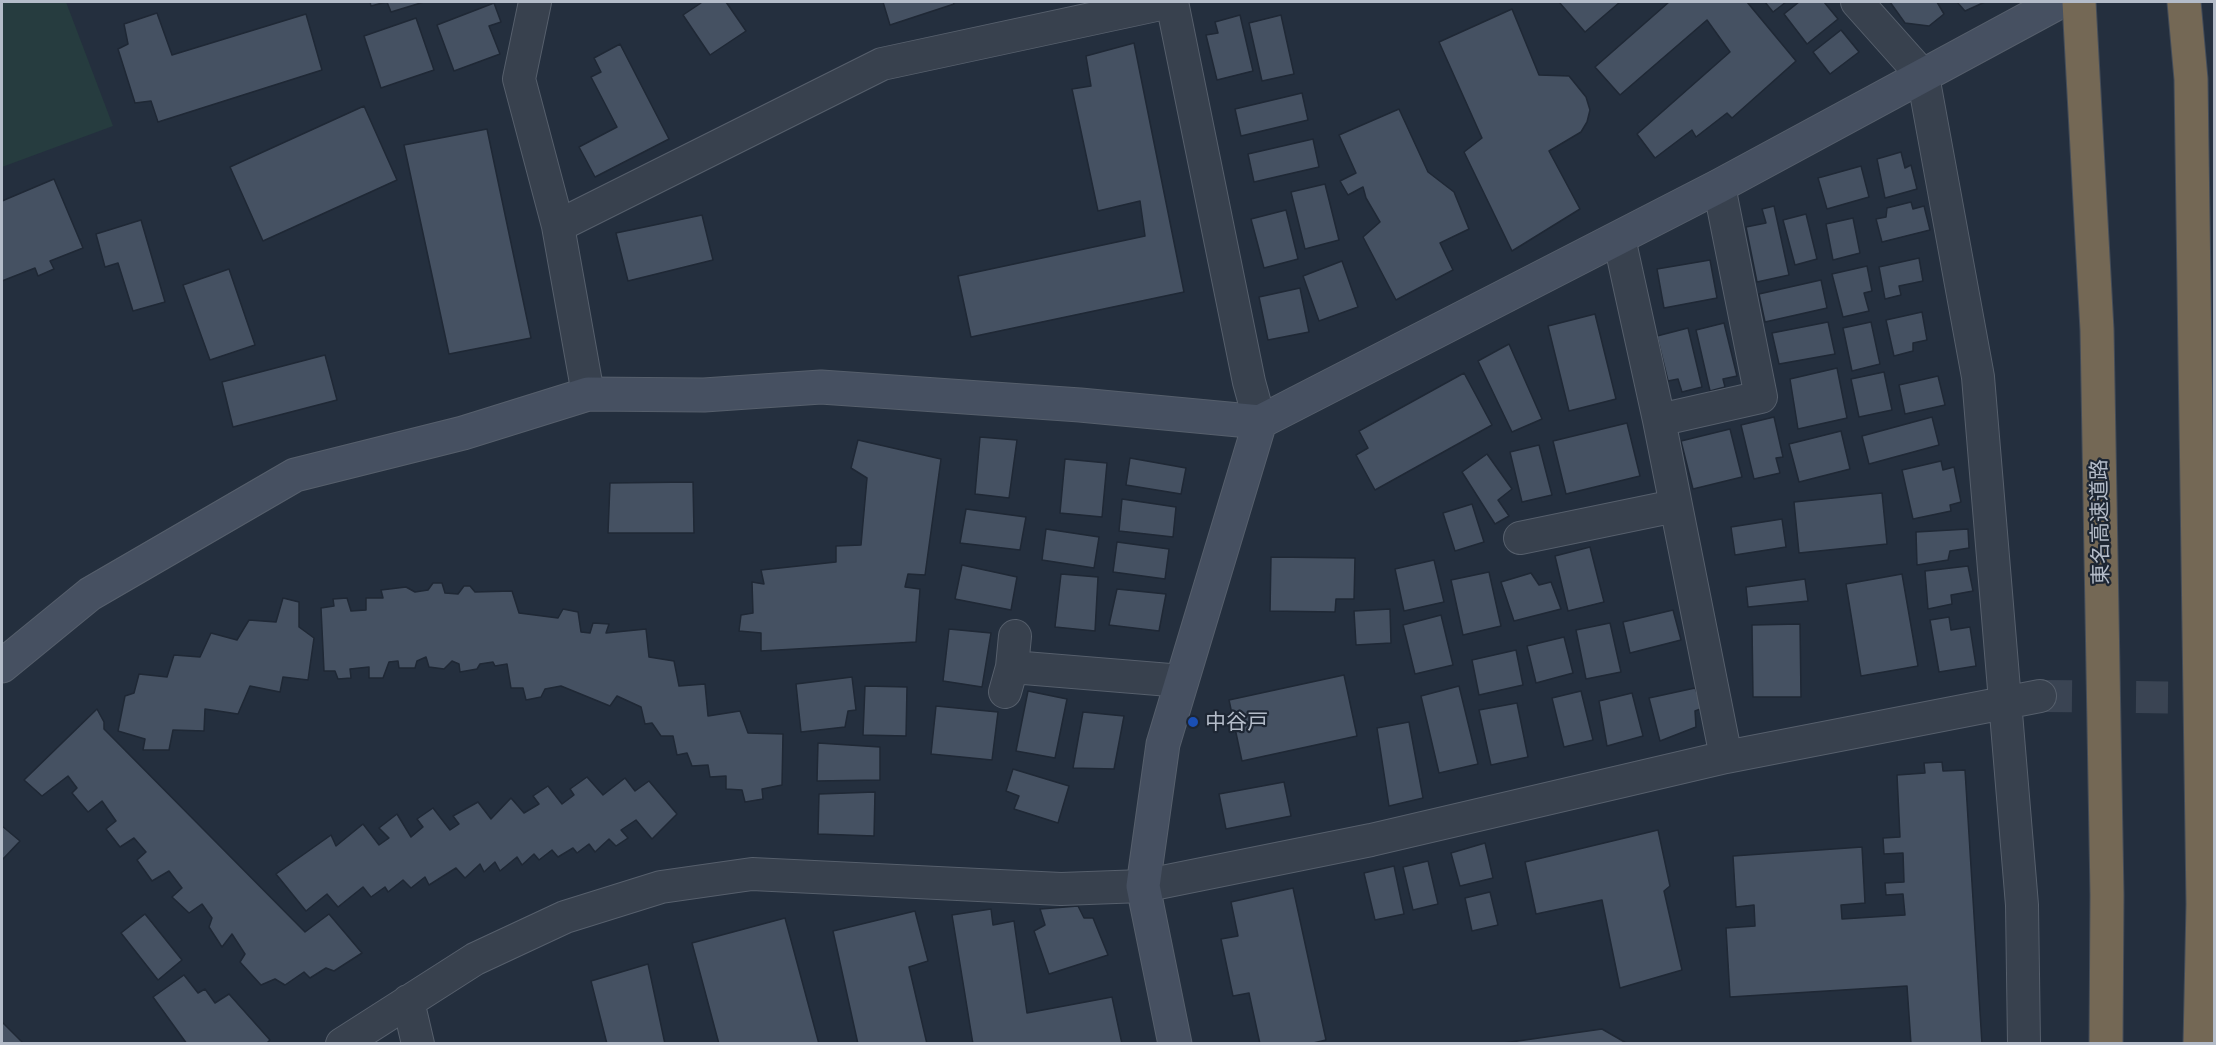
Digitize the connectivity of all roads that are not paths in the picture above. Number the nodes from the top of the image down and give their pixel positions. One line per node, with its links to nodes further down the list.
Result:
1 (535, 2): 11 (street)
2 (1171, 2): 11 (street); 15 (street)
3 (1857, 2): 8 (street)
4 (2059, 2): 8 (street)
5 (2079, 2): 31 (highway, 東名高速道路)
6 (2184, 2): 9 (highway)
7 (2193, 2): 9 (highway)
8 (1923, 76): 10 (street); 23 (street)
9 (2191, 80): 16 (highway); 32 (highway)
10 (1719, 186): 12 (street); 14 (street)
11 (558, 226): 13 (street)
12 (1619, 238): 14 (street); 15 (street)
13 (588, 394): 15 (street); 20 (street)
14 (1659, 420): 17 (street)
15 (1260, 422): 21 (street)
16 (2214, 447)
17 (1675, 506): 18 (street); 24 (street)
18 (1520, 538)
19 (1015, 636): 21 (street)
20 (2, 666)
21 (1182, 681): 25 (street)
22 (2040, 696): 23 (street)
23 (2006, 701): 24 (street); 30 (street)
24 (1726, 758): 25 (street)
25 (1143, 886): 26 (street); 29 (street)
26 (408, 1001): 27 (street); 28 (street)
27 (342, 1044)
28 (418, 1044)
29 (1175, 1044)
30 (2024, 1044)
31 (2106, 1044)
32 (2200, 1044)

